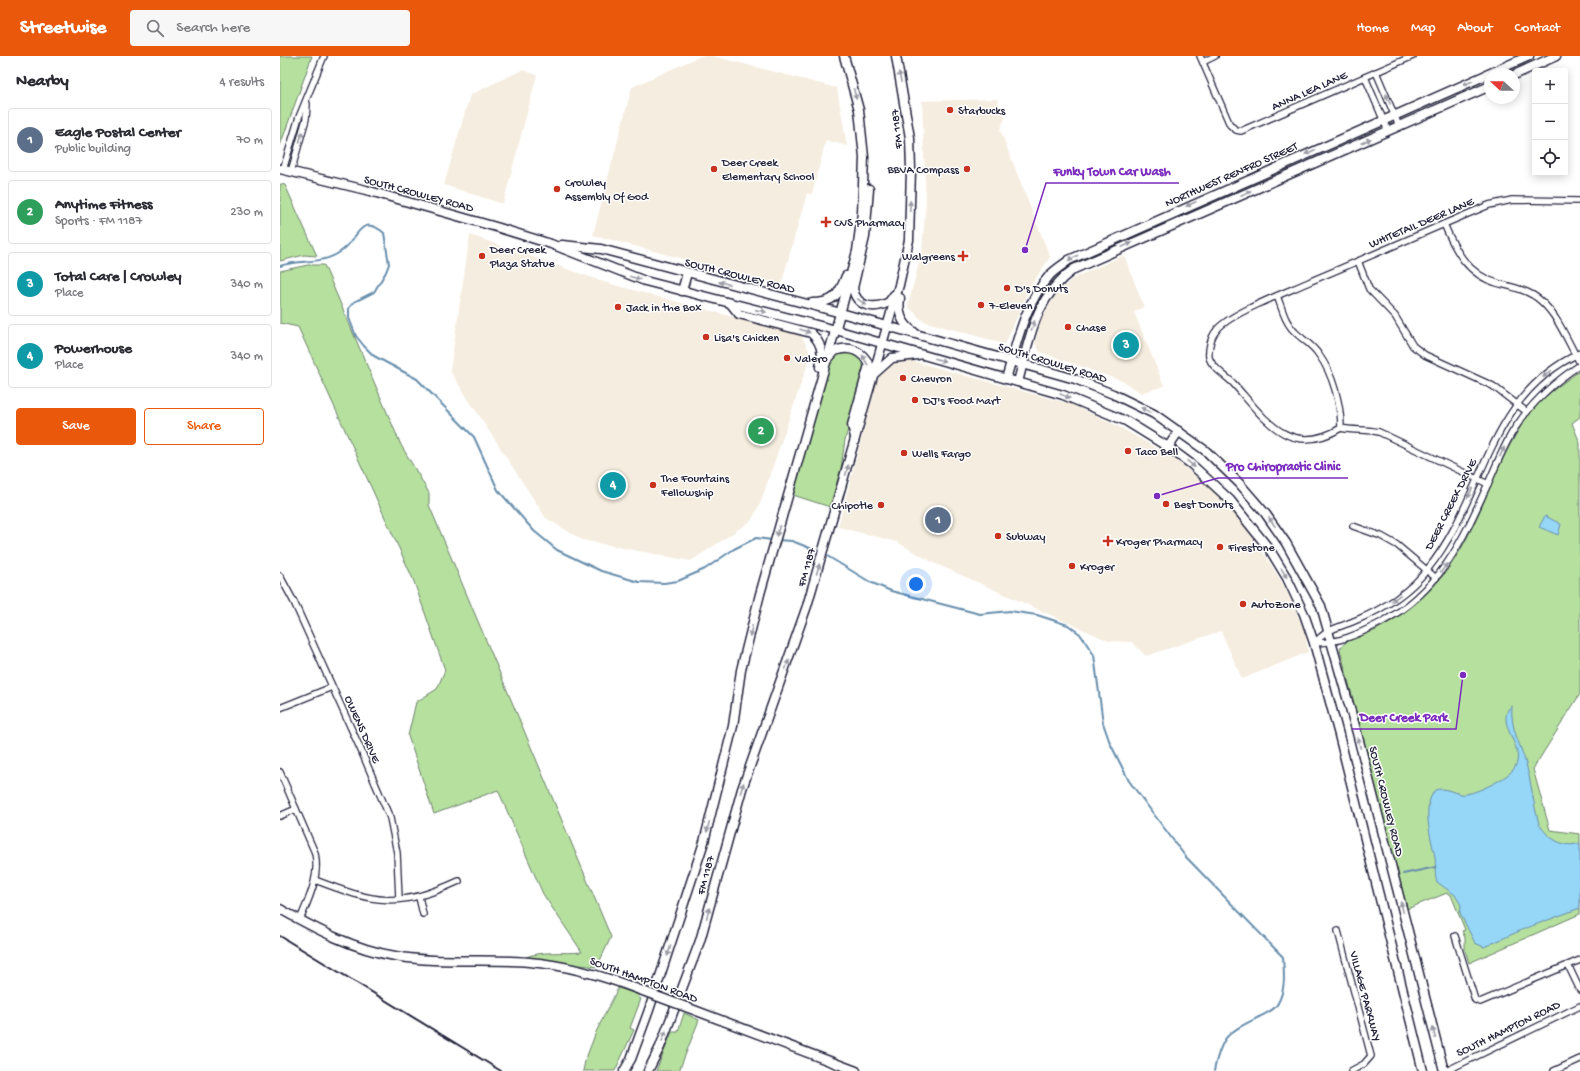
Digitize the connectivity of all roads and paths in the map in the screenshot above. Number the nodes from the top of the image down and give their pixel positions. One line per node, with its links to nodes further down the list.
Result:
1 (324, 56): 19 (street)
2 (844, 56): 18 (main road, FM 1187 / FM 1187, one-way to 18)
3 (896, 56): 22 (main road, FM 1187 / FM 1187, one-way to 3)
4 (1215, 56): 8 (street)
5 (1413, 56): 11 (street, ANNA LEA LANE)
6 (1529, 56): 14 (main road, NORTHWEST RENFRO STREET, one-way to 14)
7 (1556, 56): 9 (main road)
8 (1201, 59): 12 (street, ANNA LEA LANE)
9 (1540, 59): 10 (main road)
10 (1520, 71)
11 (1376, 72): 12 (street, ANNA LEA LANE); 14 (street, one-way to 11)
12 (1365, 77): 15 (street)
13 (1484, 89): 16 (main road, NORTHWEST RENFRO STREET)
14 (1395, 115): 15 (main road, NORTHWEST RENFRO STREET); 16 (street)
15 (1383, 120): 17 (street); 27 (main road, NORTHWEST RENFRO STREET, one-way to 27)
16 (1399, 126): 17 (main road, NORTHWEST RENFRO STREET)
17 (1388, 131): 28 (main road, NORTHWEST RENFRO STREET, one-way to 17)
18 (864, 157): 25 (main road, FM 1187 / FM 1187); 29 (main road, one-way to 29)
19 (285, 171): 23 (main road, SOUTH CROWLEY ROAD)
20 (1580, 201): 21 (street, WHITETAIL DEER LANE)
21 (1444, 224): 24 (street, WHITETAIL DEER LANE); 40 (street)
22 (909, 240): 29 (main road, FM 1187 / FM 1187); 37 (main road)
23 (551, 244): 26 (main road, SOUTH CROWLEY ROAD); 30 (main road, SOUTH CROWLEY ROAD, one-way to 30)
24 (1358, 262): 31 (street, WHITETAIL DEER LANE); 48 (street)
25 (852, 270): 32 (main road); 34 (main road, FM 1187 / FM 1187)
26 (687, 273): 30 (main road); 32 (main road, SOUTH CROWLEY ROAD, one-way to 26)
27 (1051, 274): 28 (main road); 41 (main road, NORTHWEST RENFRO STREET)
28 (1060, 280): 42 (main road, NORTHWEST RENFRO STREET, one-way to 28)
29 (899, 285): 35 (main road, FM 1187 / FM 1187)
30 (682, 291): 33 (main road, SOUTH CROWLEY ROAD)
31 (1277, 296): 50 (street); 50 (street, WHITETAIL DEER LANE)
32 (803, 303): 34 (main road, SOUTH CROWLEY ROAD)
33 (731, 304): 36 (main road, SOUTH CROWLEY ROAD, one-way to 36); 54 (main road, one-way to 54)
34 (841, 313): 35 (main road, SOUTH CROWLEY ROAD); 36 (main road, FM 1187 / FM 1187)
35 (888, 326): 37 (main road, SOUTH CROWLEY ROAD); 38 (main road, FM 1187 / FM 1187)
36 (836, 330): 38 (main road, SOUTH CROWLEY ROAD); 44 (main road, FM 1187 / FM 1187)
37 (918, 335): 41 (main road, SOUTH CROWLEY ROAD)
38 (883, 344): 39 (main road, SOUTH CROWLEY ROAD); 45 (main road, FM 1187 / FM 1187)
39 (920, 354): 45 (main road); 46 (main road, SOUTH CROWLEY ROAD, one-way to 46)
40 (1578, 354): 43 (street); 48 (street, DEER CREEK DRIVE, one-way to 48)
41 (1011, 361): 42 (main road, SOUTH CROWLEY ROAD); 46 (main road, NORTHWEST RENFRO STREET)
42 (1023, 364): 47 (main road, NORTHWEST RENFRO STREET); 51 (main road, SOUTH CROWLEY ROAD, one-way to 42)
43 (1580, 364): 49 (street, DEER CREEK DRIVE)
44 (825, 366): 52 (main road, one-way to 44); 54 (main road, FM 1187 / FM 1187)
45 (874, 374): 52 (main road, FM 1187 / FM 1187)
46 (1006, 379): 47 (main road, SOUTH CROWLEY ROAD)
47 (1018, 382): 53 (main road, SOUTH CROWLEY ROAD, one-way to 53)
48 (1517, 405): 49 (street); 55 (street, DEER CREEK DRIVE)
49 (1526, 412): 56 (street, DEER CREEK DRIVE, one-way to 49)
50 (1341, 428): 55 (street)
51 (1179, 431): 53 (main road); 61 (main road, SOUTH CROWLEY ROAD, one-way to 51)
52 (855, 437): 84 (main road, FM 1187 / FM 1187, one-way to 52)
53 (1168, 447): 62 (main road, SOUTH CROWLEY ROAD, one-way to 62)
54 (795, 473): 83 (main road, FM 1187 / FM 1187, one-way to 83)
55 (1477, 478): 56 (street); 58 (street, DEER CREEK DRIVE, one-way to 58)
56 (1488, 484): 60 (street, DEER CREEK DRIVE, one-way to 56)
57 (1353, 526): 58 (street)
58 (1427, 570): 60 (street); 61 (street, DEER CREEK DRIVE, one-way to 61)
59 (280, 576): 64 (street, OWENS DRIVE)
60 (1436, 578): 63 (street, DEER CREEK DRIVE)
61 (1329, 631): 62 (street, DEER CREEK DRIVE); 63 (main road, SOUTH CROWLEY ROAD)
62 (1314, 643): 63 (street, DEER CREEK DRIVE); 87 (main road, SOUTH CROWLEY ROAD)
63 (1332, 643): 88 (main road, SOUTH CROWLEY ROAD, one-way to 63)
64 (332, 687): 65 (street); 72 (street, OWENS DRIVE)
65 (280, 708)
66 (280, 772): 67 (street)
67 (296, 809): 68 (street); 69 (street)
68 (280, 816)
69 (315, 880): 72 (street); 75 (street)
70 (459, 882): 71 (street)
71 (419, 897): 72 (street); 74 (street)
72 (399, 899)
73 (280, 909): 75 (main road, SOUTH HAMPTON ROAD)
74 (423, 914)
75 (300, 920): 85 (main road, SOUTH HAMPTON ROAD, bridge)
76 (1338, 931): 86 (street, VILLAGE PARKWAY)
77 (1454, 936): 79 (street)
78 (1580, 960): 79 (street)
79 (1568, 965): 80 (street)
80 (1580, 990)
81 (1580, 1006): 88 (street, SOUTH HAMPTON ROAD)
82 (1580, 1059): 89 (street)
83 (624, 1071)
84 (648, 1071)
85 (856, 1071)
86 (1351, 1071)
87 (1423, 1071)
88 (1445, 1071)
89 (1554, 1071)

